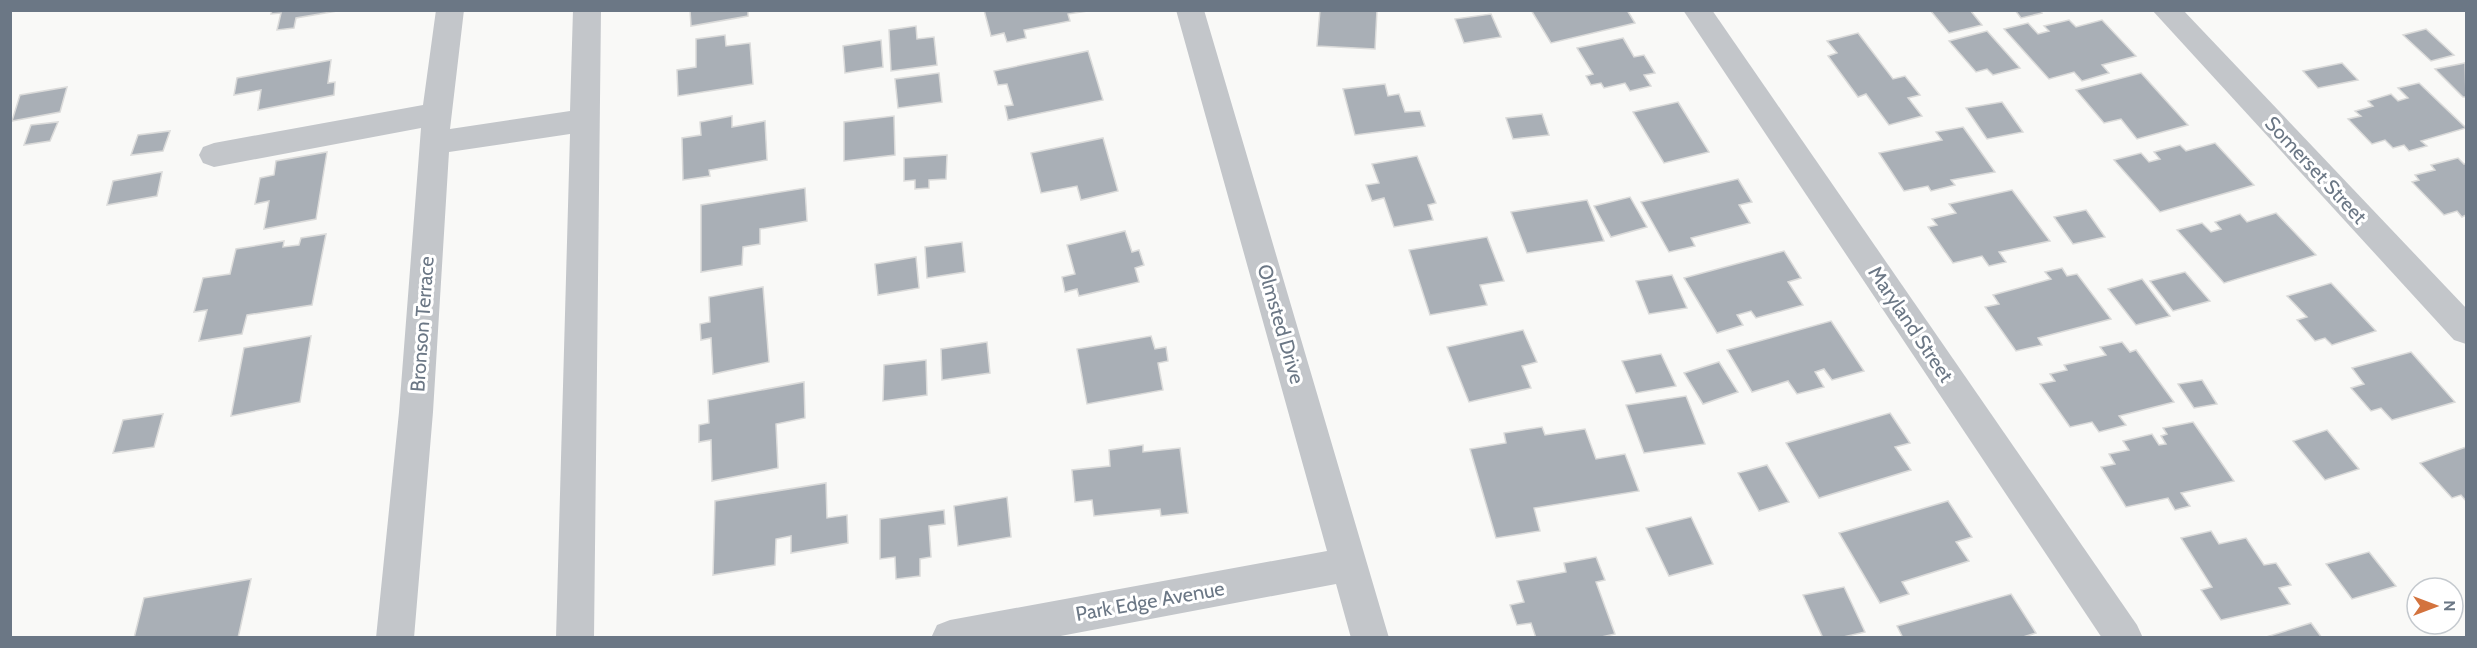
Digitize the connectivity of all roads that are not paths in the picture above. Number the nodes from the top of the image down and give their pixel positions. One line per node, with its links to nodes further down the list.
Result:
1 (450, 10): 7 (street, Bronson Terrace)
2 (587, 10): 6 (street)
3 (1697, 10): 15 (street, Maryland Street)
4 (2166, 10): 9 (street, Somerset Street)
5 (1193, 13): 10 (street, Olmsted Drive)
6 (585, 120): 7 (street); 12 (street)
7 (436, 129): 8 (street); 11 (street, Bronson Terrace)
8 (214, 155)
9 (2466, 330)
10 (1349, 564): 13 (street, Park Edge Avenue); 14 (street, Olmsted Drive)
11 (395, 638)
12 (575, 638)
13 (950, 638)
14 (1370, 638)
15 (2124, 638)

